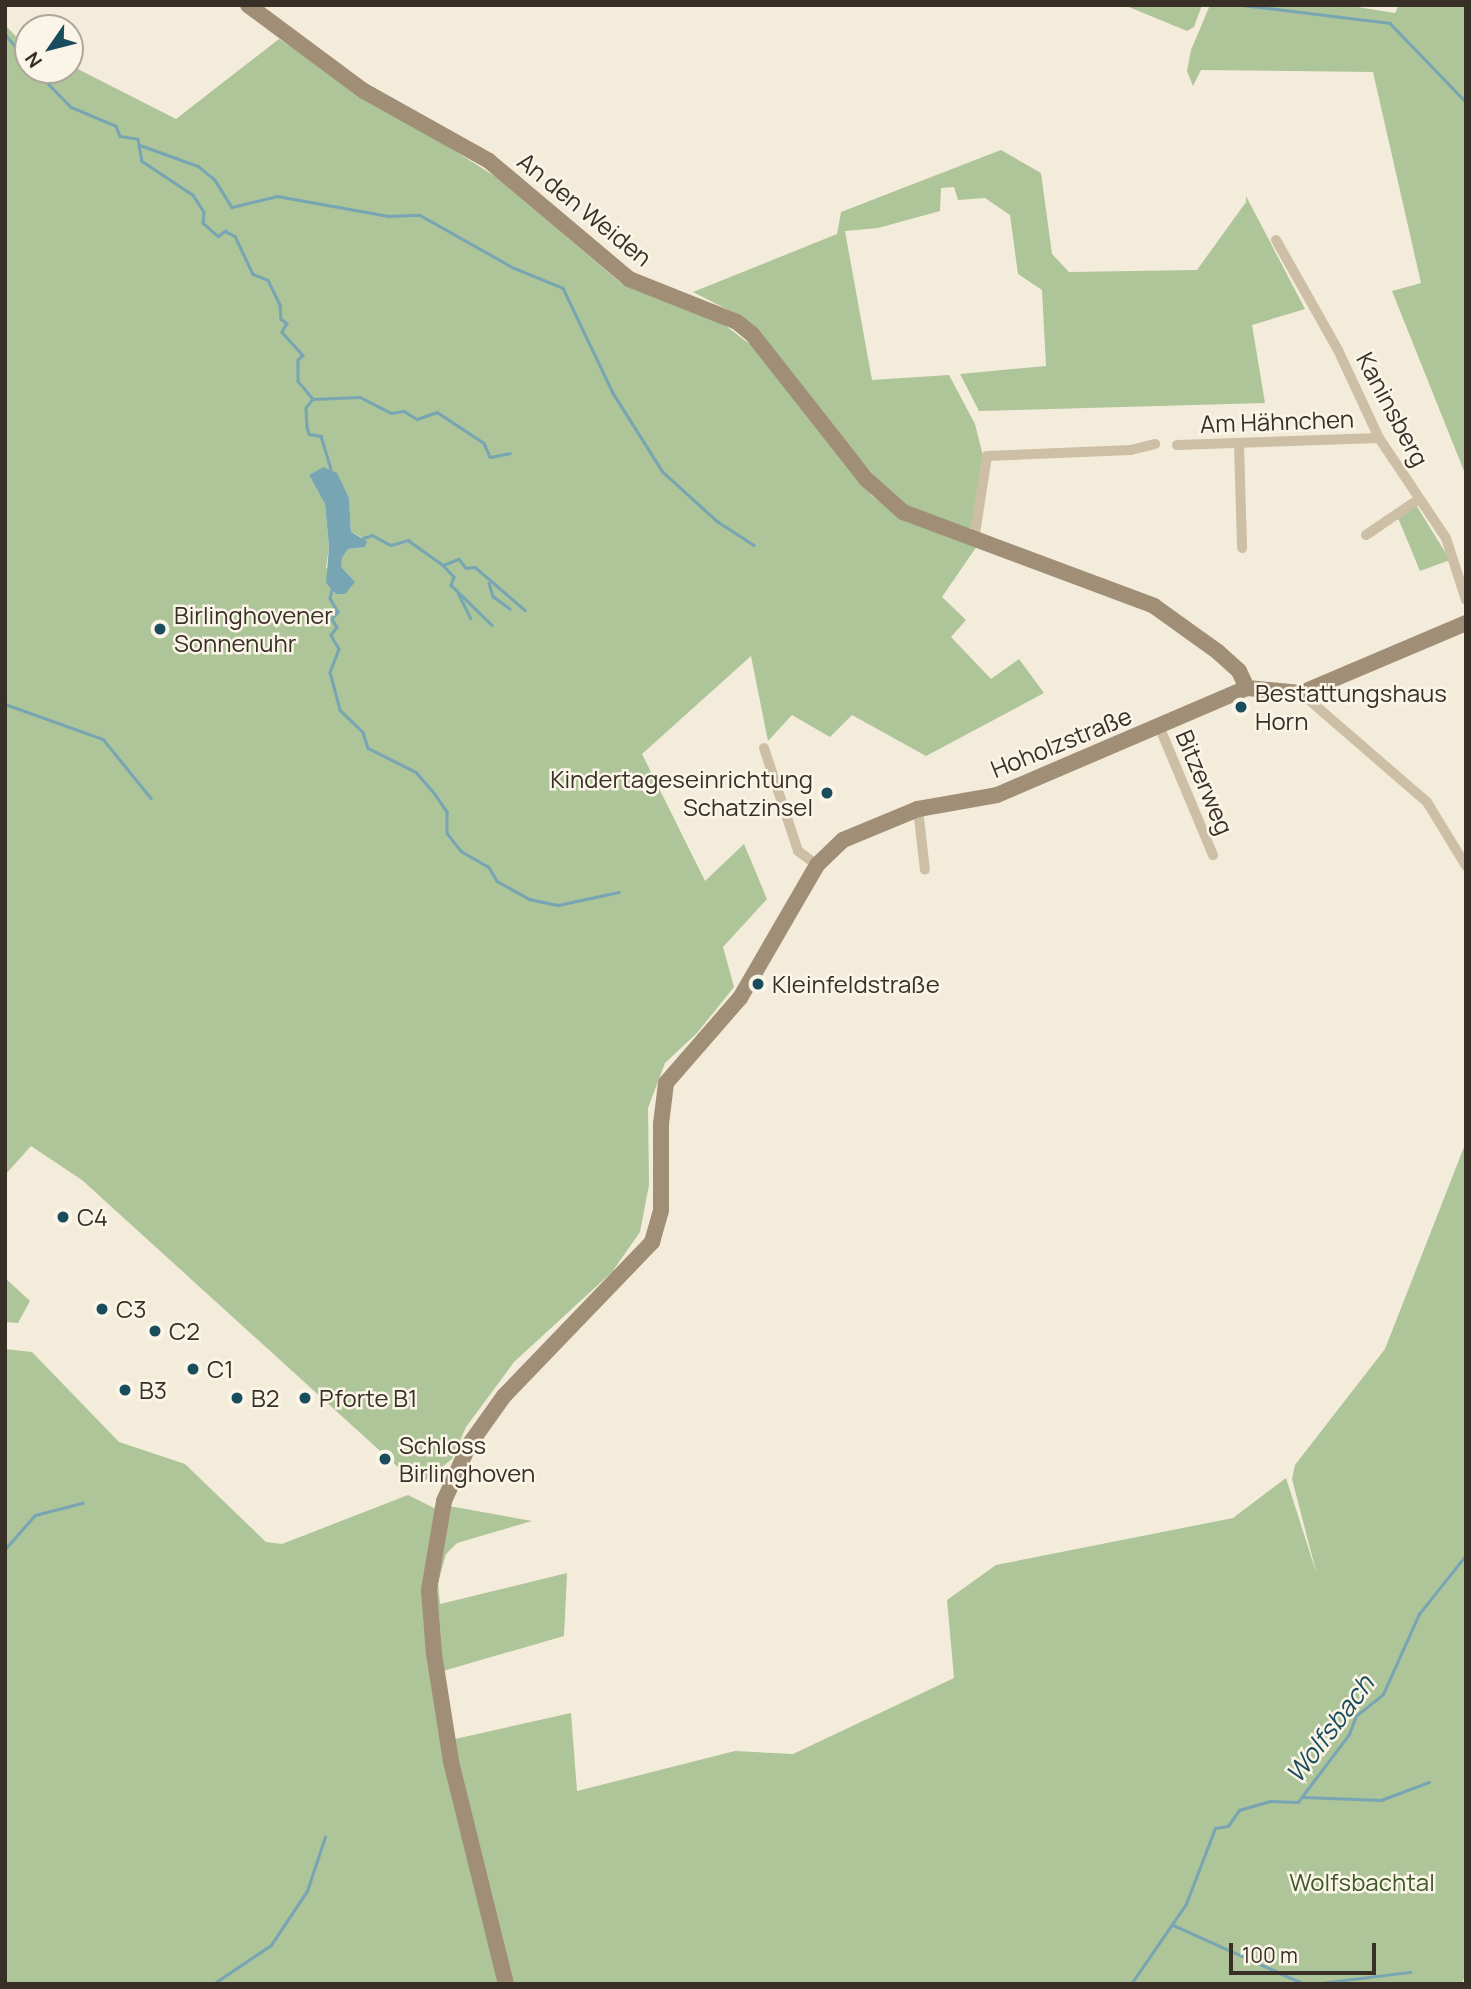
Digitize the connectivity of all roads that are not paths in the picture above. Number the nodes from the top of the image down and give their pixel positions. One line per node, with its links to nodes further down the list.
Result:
1 (248, 5): 9 (street, An den Weiden)
2 (1276, 240): 3 (street, Kaninsberg)
3 (1378, 438): 5 (street, Am Hähnchen); 7 (street, Kaninsberg)
4 (1155, 444): 9 (street)
5 (1239, 444): 6 (street, Am Hähnchen); 10 (street)
6 (1177, 445)
7 (1419, 499): 8 (street); 11 (street, Kaninsberg)
8 (1366, 535)
9 (972, 539): 13 (street, An den Weiden)
10 (1242, 548)
11 (1466, 600)
12 (1466, 623): 14 (street, Hoholzstraße)
13 (1247, 688): 14 (street, Hoholzstraße); 15 (street, Hoholzstraße)
14 (1301, 692): 20 (street)
15 (1159, 726): 17 (street, Hoholzstraße); 18 (street, Bitzerweg)
16 (764, 748): 19 (street)
17 (918, 809): 19 (street, Hoholzstraße); 21 (street)
18 (1213, 855)
19 (817, 865): 22 (street, Hoholzstraße)
20 (1466, 866)
21 (925, 870)
22 (506, 1984)

